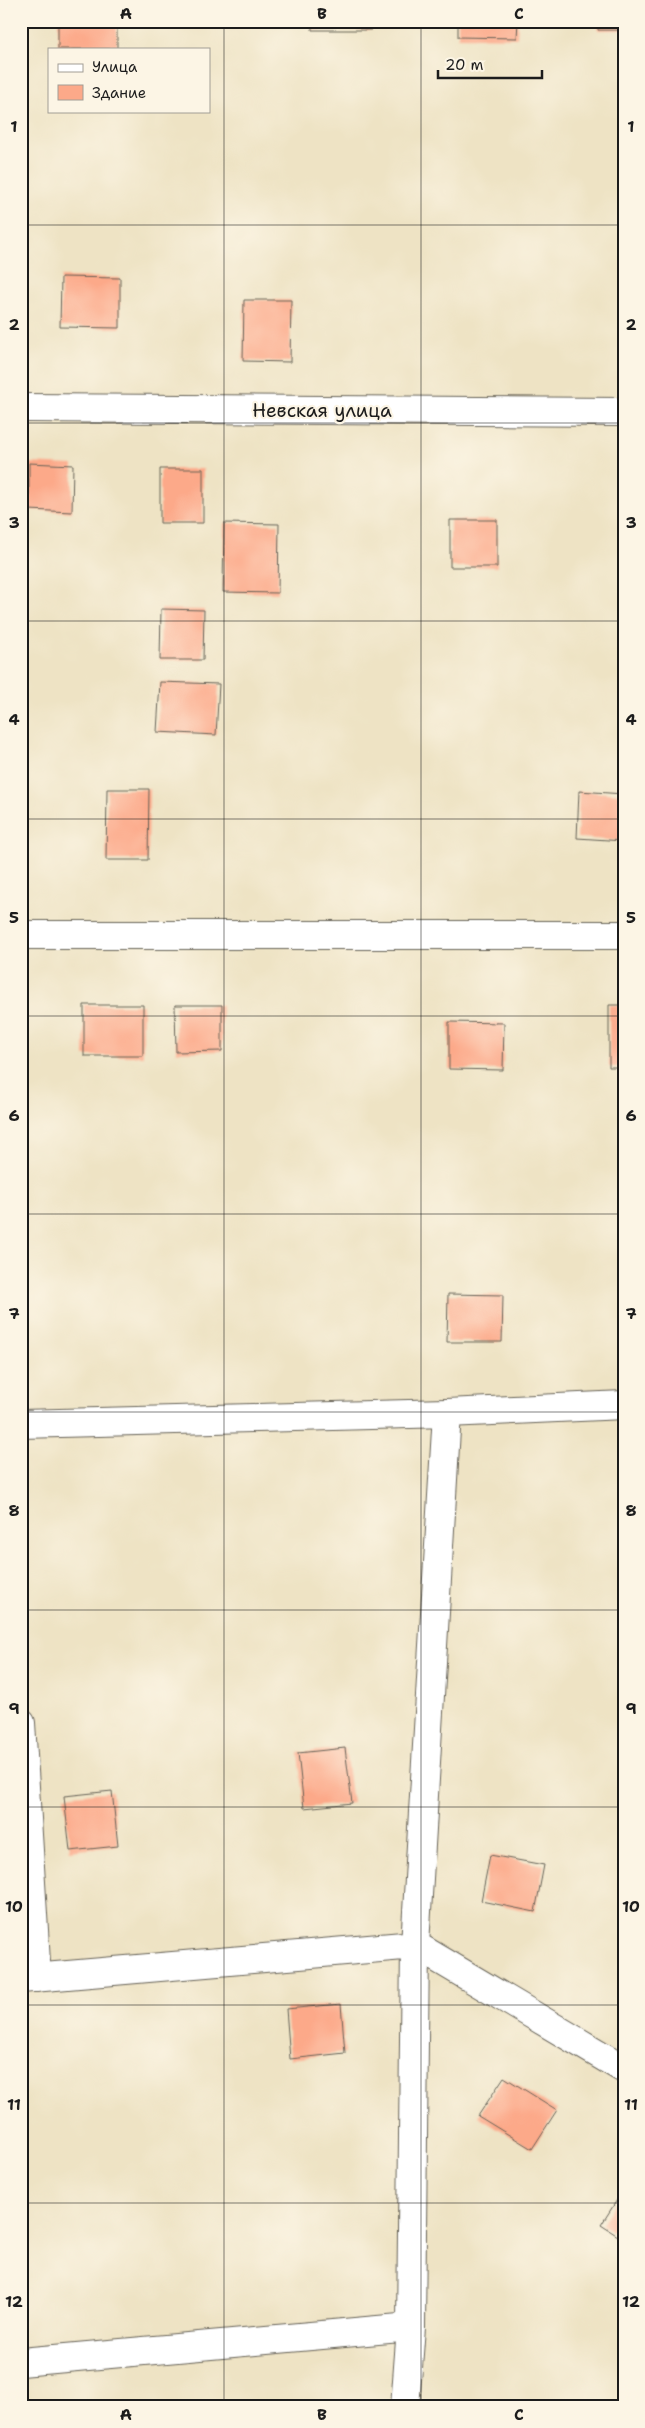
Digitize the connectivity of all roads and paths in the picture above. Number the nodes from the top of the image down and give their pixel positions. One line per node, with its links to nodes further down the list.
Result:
1 (21, 408): 2 (street, Невская улица)
2 (624, 412)
3 (21, 934): 4 (street)
4 (624, 935)
5 (624, 1405): 6 (street)
6 (447, 1413): 7 (street); 9 (street)
7 (21, 1424)
8 (21, 1723): 10 (street)
9 (415, 1945): 10 (street); 11 (street); 12 (street)
10 (29, 1978)
11 (624, 2069)
12 (411, 2327): 13 (street); 14 (street)
13 (21, 2362)
14 (405, 2407)

